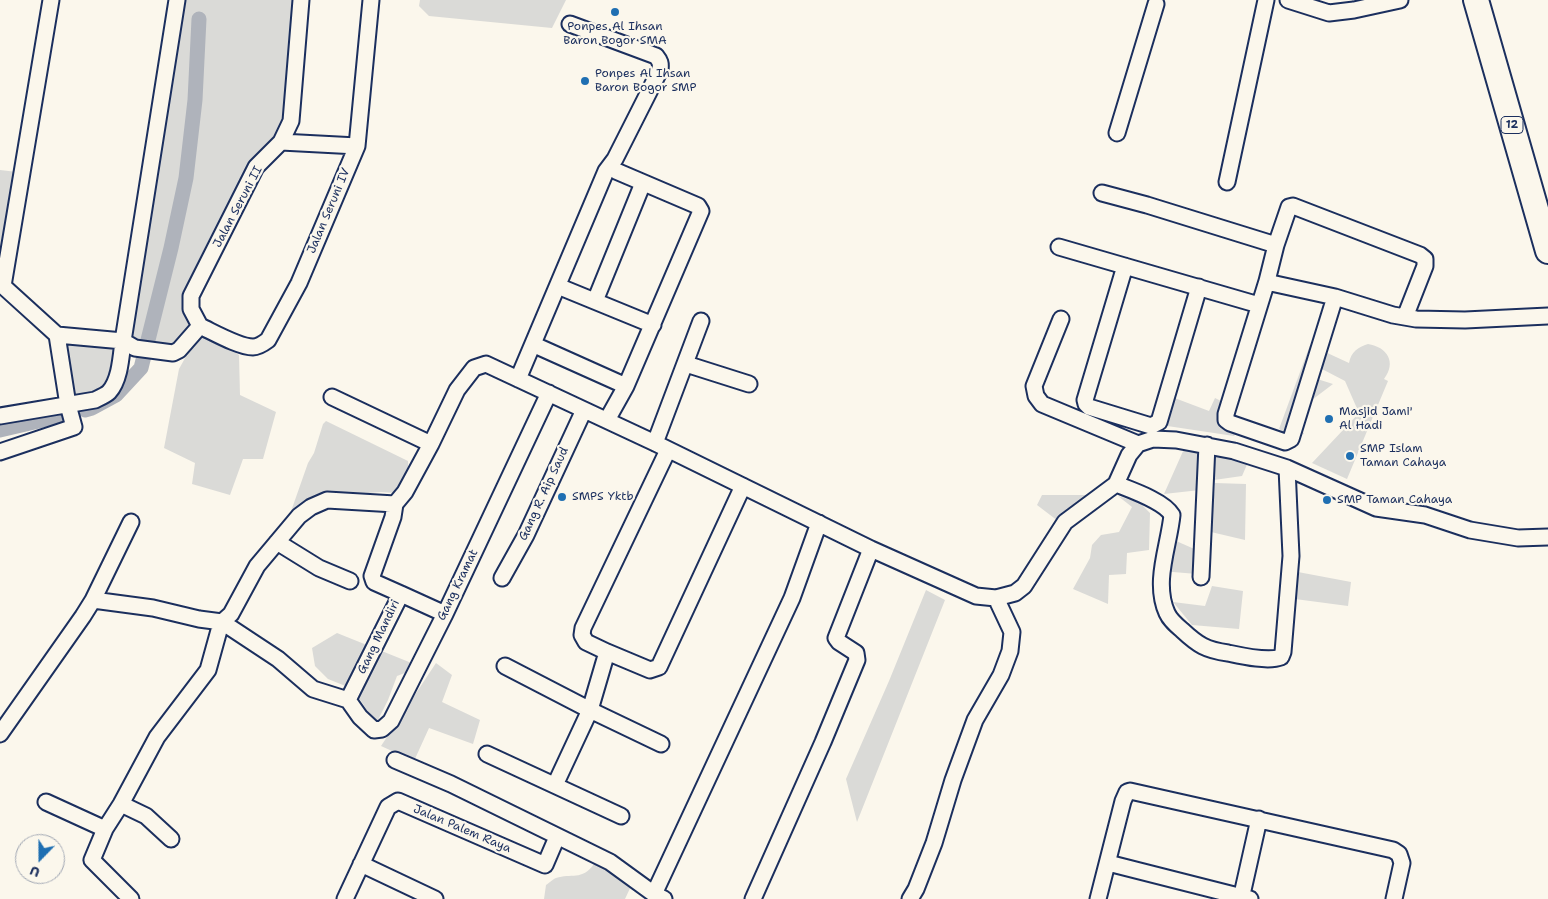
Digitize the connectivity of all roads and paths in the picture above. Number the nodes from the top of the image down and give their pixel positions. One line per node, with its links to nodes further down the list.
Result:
1 (51, 0): 23 (street)
2 (177, 0): 36 (street)
3 (301, 0): 12 (street, Jalan Seruni II)
4 (371, 0): 13 (street, Jalan Seruni IV)
5 (1266, 0): 15 (street)
6 (1288, 0): 7 (street)
7 (1400, 0)
8 (1476, 0): 20 (main road, 12)
9 (1152, 1): 11 (street)
10 (570, 24): 39 (street)
11 (1117, 133)
12 (282, 142): 13 (street); 34 (street, Jalan Seruni II)
13 (357, 146): 34 (street, Jalan Seruni IV)
14 (616, 171): 16 (street)
15 (1226, 182)
16 (643, 184): 27 (street); 33 (street)
17 (1102, 193): 18 (street)
18 (1276, 245): 22 (street); 30 (street)
19 (1059, 247): 21 (street)
20 (1548, 251)
21 (1125, 266): 24 (street); 24 (street)
22 (1267, 281): 26 (street); 28 (street)
23 (2, 286): 35 (street)
24 (1199, 287): 28 (street)
25 (565, 289): 27 (street)
26 (1335, 298): 28 (street); 30 (street)
27 (595, 301): 33 (street)
28 (1259, 305)
29 (1548, 316): 30 (street)
30 (1405, 318)
31 (1061, 319): 49 (street)
32 (701, 321): 38 (street)
33 (653, 325): 41 (street)
34 (200, 326): 36 (street)
35 (58, 334): 36 (street); 44 (street)
36 (123, 341): 44 (street)
37 (539, 346): 41 (street)
38 (686, 364): 40 (street); 51 (street)
39 (518, 378): 42 (street, Gang Mandiri); 48 (street, Gang Mandiri)
40 (749, 384)
41 (626, 386): 47 (street)
42 (549, 393): 45 (street, Gang Mandiri); 68 (street, Gang Kramat)
43 (332, 397): 48 (street)
44 (68, 406): 46 (street); 52 (street)
45 (584, 410): 47 (street, Gang Mandiri); 63 (street, Gang R. Aip Saud)
46 (0, 416)
47 (607, 420): 51 (street, Gang Mandiri)
48 (431, 444): 56 (street, Gang Mandiri)
49 (1138, 444): 50 (street); 54 (street)
50 (1208, 445): 53 (street); 62 (street)
51 (661, 446): 55 (street, Gang Mandiri); 70 (street)
52 (0, 452)
53 (1288, 468): 54 (street); 59 (street)
54 (1116, 484): 66 (street)
55 (743, 486): 58 (street, Gang Mandiri); 70 (street)
56 (395, 504): 60 (street); 65 (street, Gang Mandiri)
57 (131, 522): 67 (street)
58 (818, 523): 61 (street, Gang Mandiri); 88 (street)
59 (1548, 536)
60 (276, 542): 64 (street); 69 (street)
61 (871, 549): 66 (street, Gang Mandiri); 93 (street)
62 (1201, 577)
63 (502, 578)
64 (350, 581)
65 (401, 594): 68 (street); 72 (street, Gang Mandiri)
66 (996, 598): 94 (street)
67 (93, 600): 69 (street); 74 (street)
68 (445, 614): 72 (street, Gang Kramat)
69 (222, 623): 72 (street); 80 (street)
70 (607, 652): 73 (street)
71 (505, 666): 73 (street)
72 (348, 700)
73 (590, 710): 75 (street); 78 (street)
74 (0, 734)
75 (661, 744)
76 (487, 754): 78 (street)
77 (395, 760): 84 (street)
78 (555, 785): 81 (street)
79 (46, 802): 83 (street)
80 (121, 804): 83 (street); 85 (street)
81 (621, 816)
82 (1259, 819): 86 (street); 89 (street); 96 (street)
83 (105, 829): 90 (street)
84 (558, 837): 87 (street, Jalan Palem Raya); 88 (street)
85 (171, 839)
86 (1108, 863): 89 (street); 95 (street)
87 (361, 864): 91 (street, Jalan Palem Raya); 92 (street)
88 (659, 896)
89 (1244, 898)
90 (131, 899)
91 (345, 899)
92 (435, 899)
93 (753, 899)
94 (910, 899)
95 (1098, 899)
96 (1394, 899)

